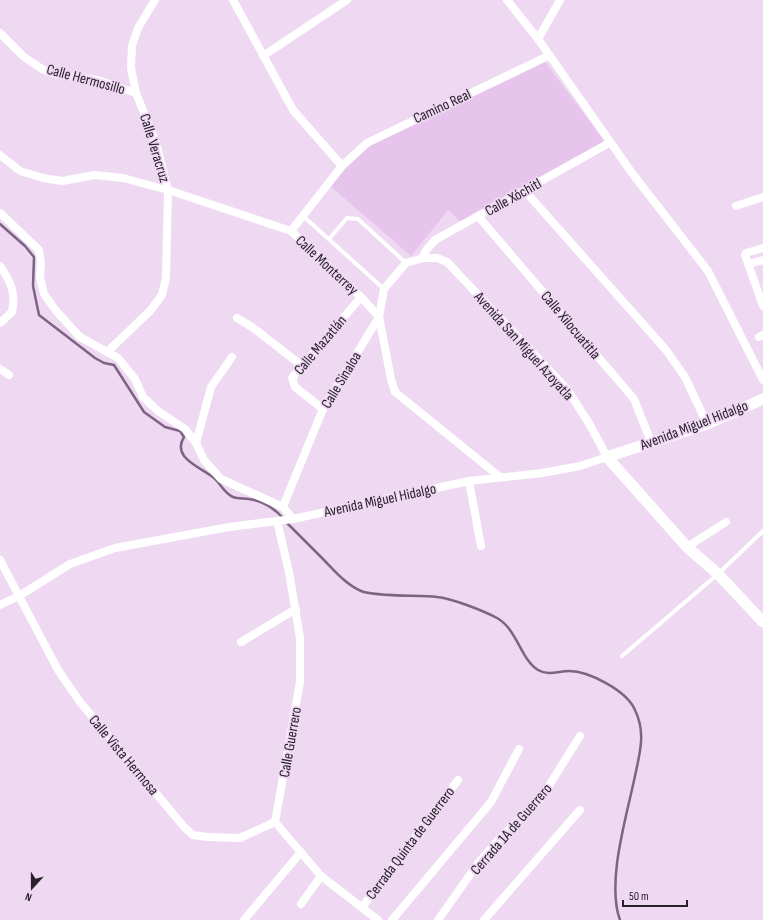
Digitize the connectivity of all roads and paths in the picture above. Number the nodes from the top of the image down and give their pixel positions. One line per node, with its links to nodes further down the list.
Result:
1 (155, 0): 10 (street, Calle Veracruz)
2 (232, 0): 8 (street)
3 (347, 0): 8 (street)
4 (507, 0): 7 (street)
5 (560, 0): 7 (street)
6 (0, 33): 10 (street, Calle Hermosillo)
7 (538, 39): 9 (street)
8 (263, 56): 13 (street)
9 (548, 56): 11 (street); 13 (street, Camino Real)
10 (136, 93): 14 (street, Calle Veracruz)
11 (609, 143): 15 (street, Calle Xóchitl); 40 (street)
12 (0, 155): 14 (street, Calle Monterrey)
13 (342, 166): 19 (street, Camino Real)
14 (168, 190): 21 (street, Calle Monterrey); 35 (street, Calle Veracruz)
15 (525, 191): 20 (street, Calle Xóchitl); 43 (street)
16 (763, 197): 17 (street)
17 (736, 206)
18 (0, 213): 35 (street)
19 (303, 216): 21 (street, Camino Real); 22 (lane)
20 (478, 216): 24 (street, Calle Xóchitl); 44 (street, Calle Xilocuatitla)
21 (291, 231): 30 (street, Calle Monterrey)
22 (329, 239): 26 (lane); 29 (lane)
23 (763, 248): 27 (street)
24 (423, 258): 26 (street); 46 (street, Avenida San Miguel Azoyatla)
25 (763, 260): 27 (street)
26 (406, 263): 29 (street, Calle Sinaloa)
27 (748, 264): 31 (street)
28 (0, 266): 34 (street)
29 (384, 289): 32 (street, Calle Sinaloa)
30 (361, 297): 32 (street, Calle Monterrey); 37 (street, Calle Mazatlán)
31 (763, 306)
32 (379, 316): 42 (street, Calle Sinaloa); 47 (street)
33 (237, 318): 37 (street)
34 (0, 322)
35 (108, 352): 45 (street)
36 (232, 357): 45 (street)
37 (301, 366): 42 (street, Calle Mazatlán)
38 (0, 369): 39 (street)
39 (9, 375)
40 (763, 380)
41 (763, 398): 43 (street, Avenida Miguel Hidalgo)
42 (323, 409): 49 (street, Calle Sinaloa)
43 (707, 424): 44 (street, Avenida Miguel Hidalgo)
44 (651, 442): 46 (street, Avenida Miguel Hidalgo)
45 (196, 443): 49 (street)
46 (607, 457): 47 (street, Avenida Miguel Hidalgo); 55 (street)
47 (500, 477): 48 (street, Avenida Miguel Hidalgo)
48 (469, 481): 50 (street, Avenida Miguel Hidalgo); 54 (street)
49 (284, 507): 50 (street)
50 (292, 519): 51 (street, Avenida Miguel Hidalgo)
51 (277, 521): 58 (street, Avenida Miguel Hidalgo); 60 (street, Calle Guerrero)
52 (726, 522): 55 (street)
53 (763, 531): 57 (lane)
54 (482, 546)
55 (687, 547): 57 (street)
56 (0, 560): 58 (street, Calle Vista Hermosa)
57 (718, 574): 61 (street); 63 (lane)
58 (18, 596): 59 (street, Avenida Miguel Hidalgo); 68 (street, Calle Vista Hermosa)
59 (0, 605)
60 (296, 609): 62 (street); 68 (street, Calle Guerrero)
61 (763, 622)
62 (241, 642)
63 (622, 656)
64 (580, 736): 76 (street, Cerrada 1A de Guerrero)
65 (519, 749): 75 (street)
66 (458, 780): 72 (street, Cerrada Quinta de Guerrero)
67 (580, 810): 77 (street)
68 (275, 822): 69 (street)
69 (301, 852): 70 (street); 73 (street)
70 (321, 876): 71 (street); 72 (street)
71 (301, 904)
72 (363, 906): 74 (street)
73 (244, 920)
74 (378, 920)
75 (392, 920)
76 (438, 920)
77 (484, 920)

